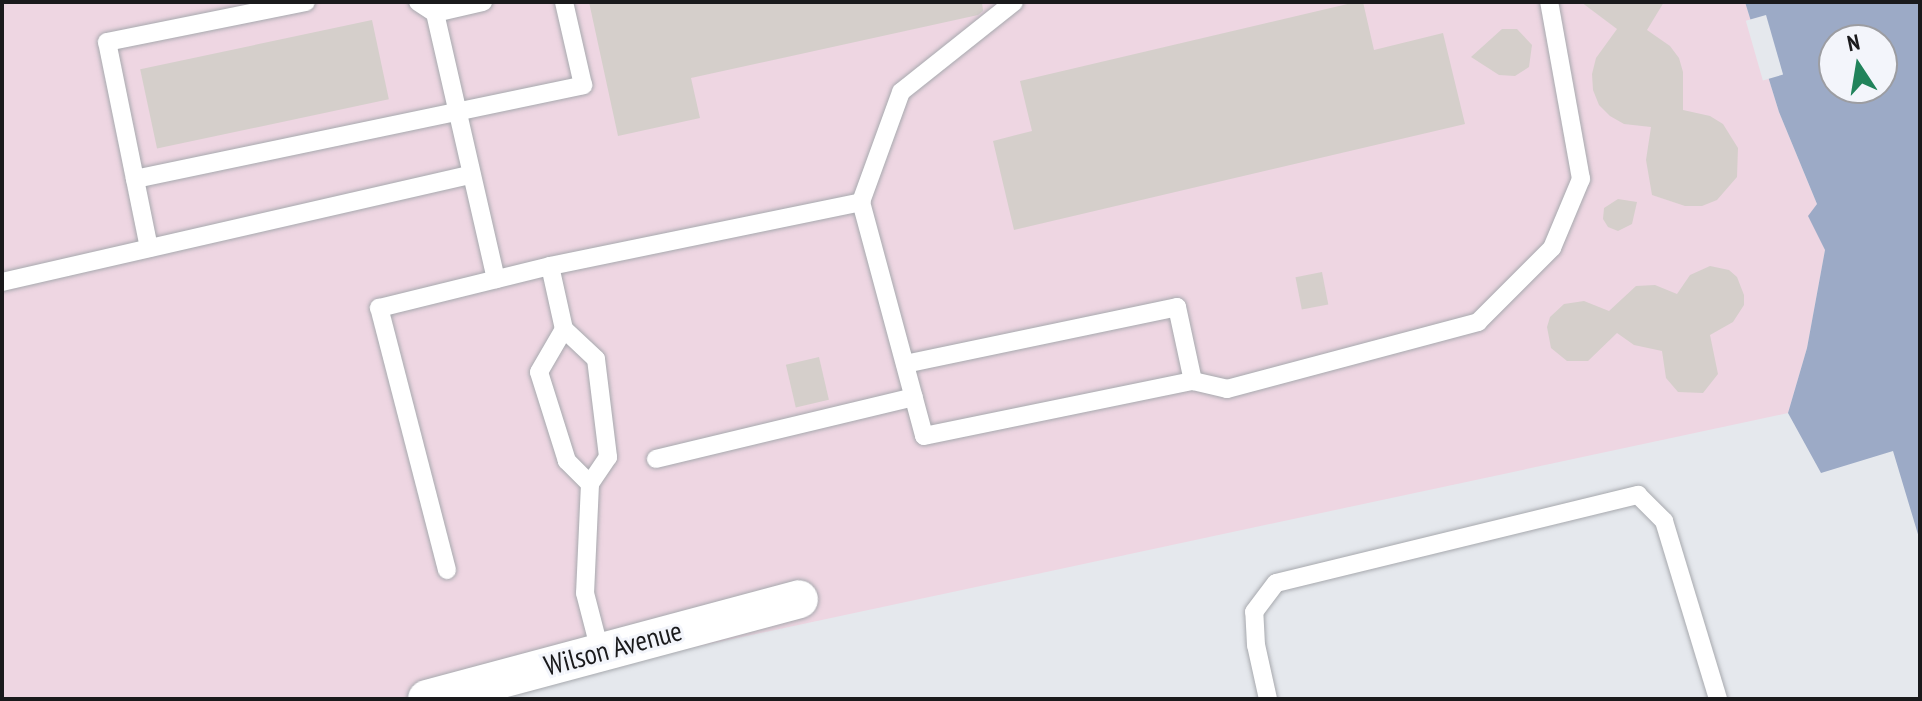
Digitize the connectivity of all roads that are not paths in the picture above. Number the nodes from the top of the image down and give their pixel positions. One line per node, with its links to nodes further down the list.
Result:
1 (306, 2): 10 (lane)
2 (418, 2): 7 (lane)
3 (483, 2): 7 (lane)
4 (564, 2): 8 (lane)
5 (1014, 2): 11 (lane)
6 (1549, 2): 18 (lane)
7 (435, 13): 8 (lane)
8 (457, 110): 9 (lane); 10 (lane)
9 (471, 175): 12 (lane); 14 (lane)
10 (135, 179): 12 (lane)
11 (861, 202): 13 (lane); 17 (lane)
12 (149, 248): 15 (lane)
13 (550, 266): 14 (lane); 16 (lane)
14 (496, 279): 22 (lane)
15 (2, 282)
16 (564, 329): 21 (lane); 21 (lane)
17 (905, 364): 18 (lane); 19 (lane)
18 (1193, 381): 19 (lane)
19 (914, 397): 20 (lane)
20 (656, 459)
21 (590, 484): 24 (lane)
22 (447, 570)
23 (799, 599): 24 (street, Wilson Avenue)
24 (600, 651): 25 (street, Wilson Avenue)
25 (427, 699)
26 (1268, 699): 27 (lane)
27 (1718, 699)

